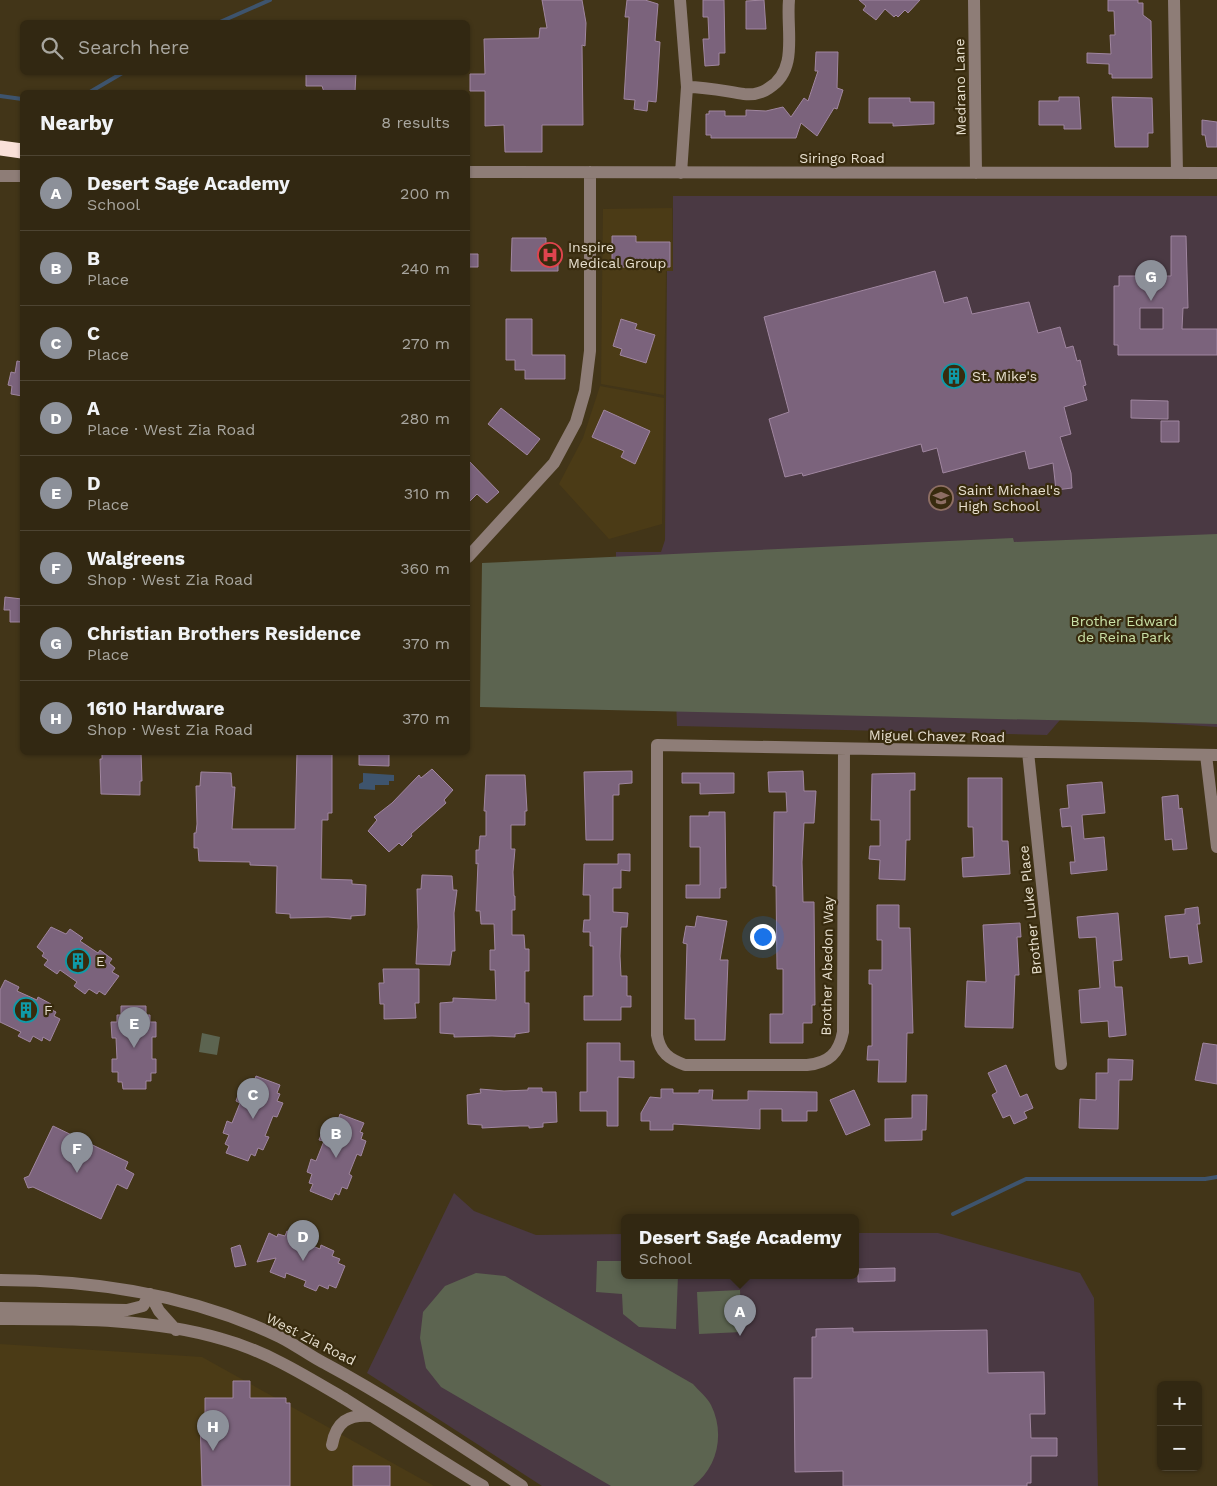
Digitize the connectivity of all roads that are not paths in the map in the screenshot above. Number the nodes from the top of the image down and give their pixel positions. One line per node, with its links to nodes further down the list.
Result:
1 (680, 0): 5 (street)
2 (789, 0): 5 (street)
3 (974, 0): 13 (street, Medrano Lane)
4 (1174, 0): 14 (street)
5 (687, 87): 12 (street)
6 (0, 148): 7 (highway)
7 (20, 152)
8 (20, 152): 9 (street)
9 (0, 153)
10 (470, 172): 11 (street, Siringo Road)
11 (590, 172): 12 (street, Siringo Road); 18 (street)
12 (681, 173): 13 (street, Siringo Road)
13 (976, 173): 14 (street, Siringo Road)
14 (1177, 173): 15 (street, Siringo Road)
15 (1217, 174)
16 (0, 176): 17 (street)
17 (20, 176)
18 (470, 555)
19 (657, 745): 20 (street, Miguel Chavez Road); 20 (street, Brother Abedon Way)
20 (844, 749): 21 (street, Miguel Chavez Road)
21 (1028, 752): 22 (street, Miguel Chavez Road); 24 (street, Brother Luke Place)
22 (1211, 755): 23 (street)
23 (1217, 847)
24 (1061, 1064)
25 (0, 1280): 26 (street, West Zia Road)
26 (150, 1294): 27 (street); 29 (street); 33 (street, West Zia Road)
27 (0, 1308)
28 (0, 1319): 29 (street)
29 (176, 1330): 30 (street)
30 (373, 1416): 31 (street); 32 (street)
31 (332, 1445)
32 (483, 1486)
33 (522, 1486)

